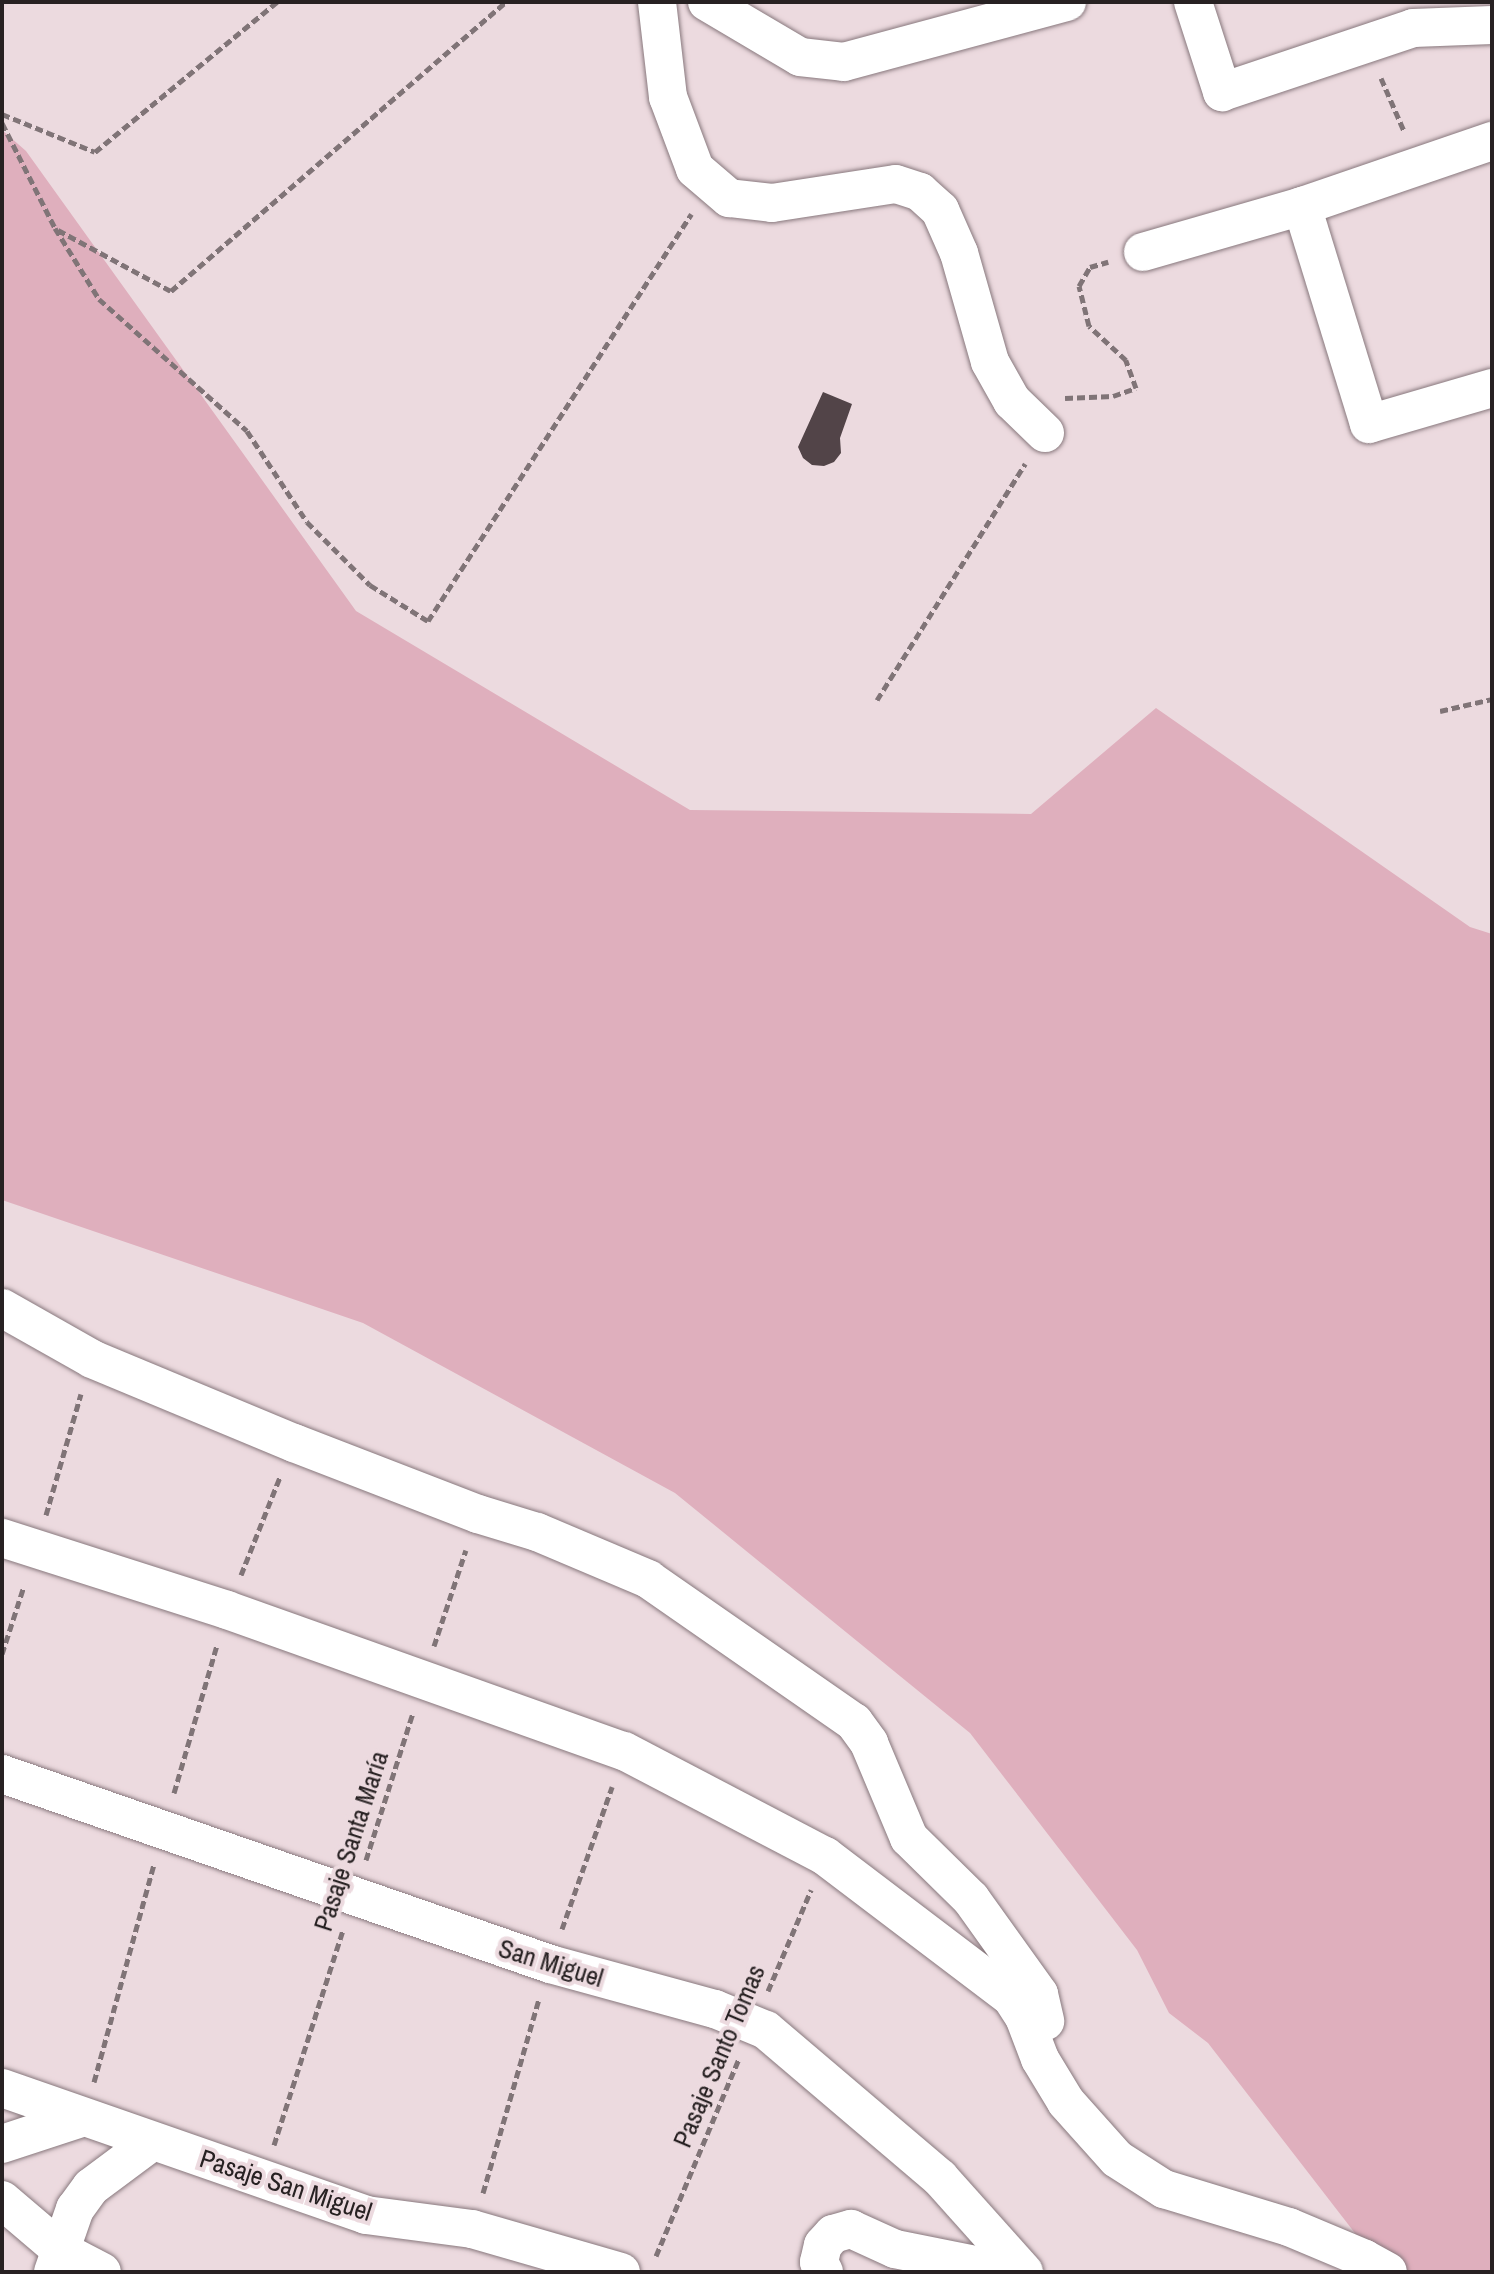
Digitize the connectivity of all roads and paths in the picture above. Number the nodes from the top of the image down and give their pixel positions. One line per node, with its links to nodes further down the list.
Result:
1 (277, 2): 9 (path)
2 (506, 2): 15 (path)
3 (657, 2): 13 (street)
4 (707, 2): 5 (street)
5 (1067, 2)
6 (1193, 2): 8 (street)
7 (1492, 25): 8 (street)
8 (1367, 43): 12 (path)
9 (2, 114)
10 (2, 123): 15 (path)
11 (1492, 141): 12 (street)
12 (1419, 166): 14 (street)
13 (712, 183): 15 (path); 18 (street)
14 (1302, 206): 16 (street); 17 (street)
15 (55, 228)
16 (1143, 252): 18 (path)
17 (1492, 388)
18 (1012, 401): 19 (street)
19 (1045, 433): 21 (path)
20 (1492, 699): 22 (path)
21 (877, 700)
22 (1440, 711)
23 (2, 1308): 24 (street)
24 (92, 1359): 25 (street); 27 (path)
25 (294, 1443): 26 (street); 28 (path)
26 (478, 1514): 30 (path, Pasaje Santa María); 36 (street)
27 (19, 1544): 28 (street); 29 (path)
28 (227, 1610): 30 (street); 32 (path)
29 (2, 1654)
30 (423, 1679): 33 (street); 34 (path, Pasaje Santa María)
31 (2, 1774): 32 (street, San Miguel)
32 (164, 1831): 34 (street, San Miguel); 38 (path)
33 (825, 1856): 35 (path, Pasaje Santo Tomas); 36 (street)
34 (353, 1899): 35 (street, San Miguel); 41 (path, Pasaje Santa María)
35 (754, 2025): 43 (path, Pasaje Santo Tomas); 49 (street, San Miguel)
36 (1040, 2059): 50 (street)
37 (2, 2088): 38 (street, Pasaje San Miguel)
38 (84, 2117): 39 (street, Pasaje San Miguel); 40 (street)
39 (153, 2141): 41 (street, Pasaje San Miguel); 44 (street)
40 (2, 2144)
41 (263, 2179): 46 (street, Pasaje San Miguel)
42 (2, 2200): 44 (street)
43 (656, 2257)
44 (57, 2261): 45 (street)
45 (102, 2272)
46 (621, 2272)
47 (824, 2272): 48 (street)
48 (1010, 2272)
49 (1024, 2272)
50 (1388, 2272)

